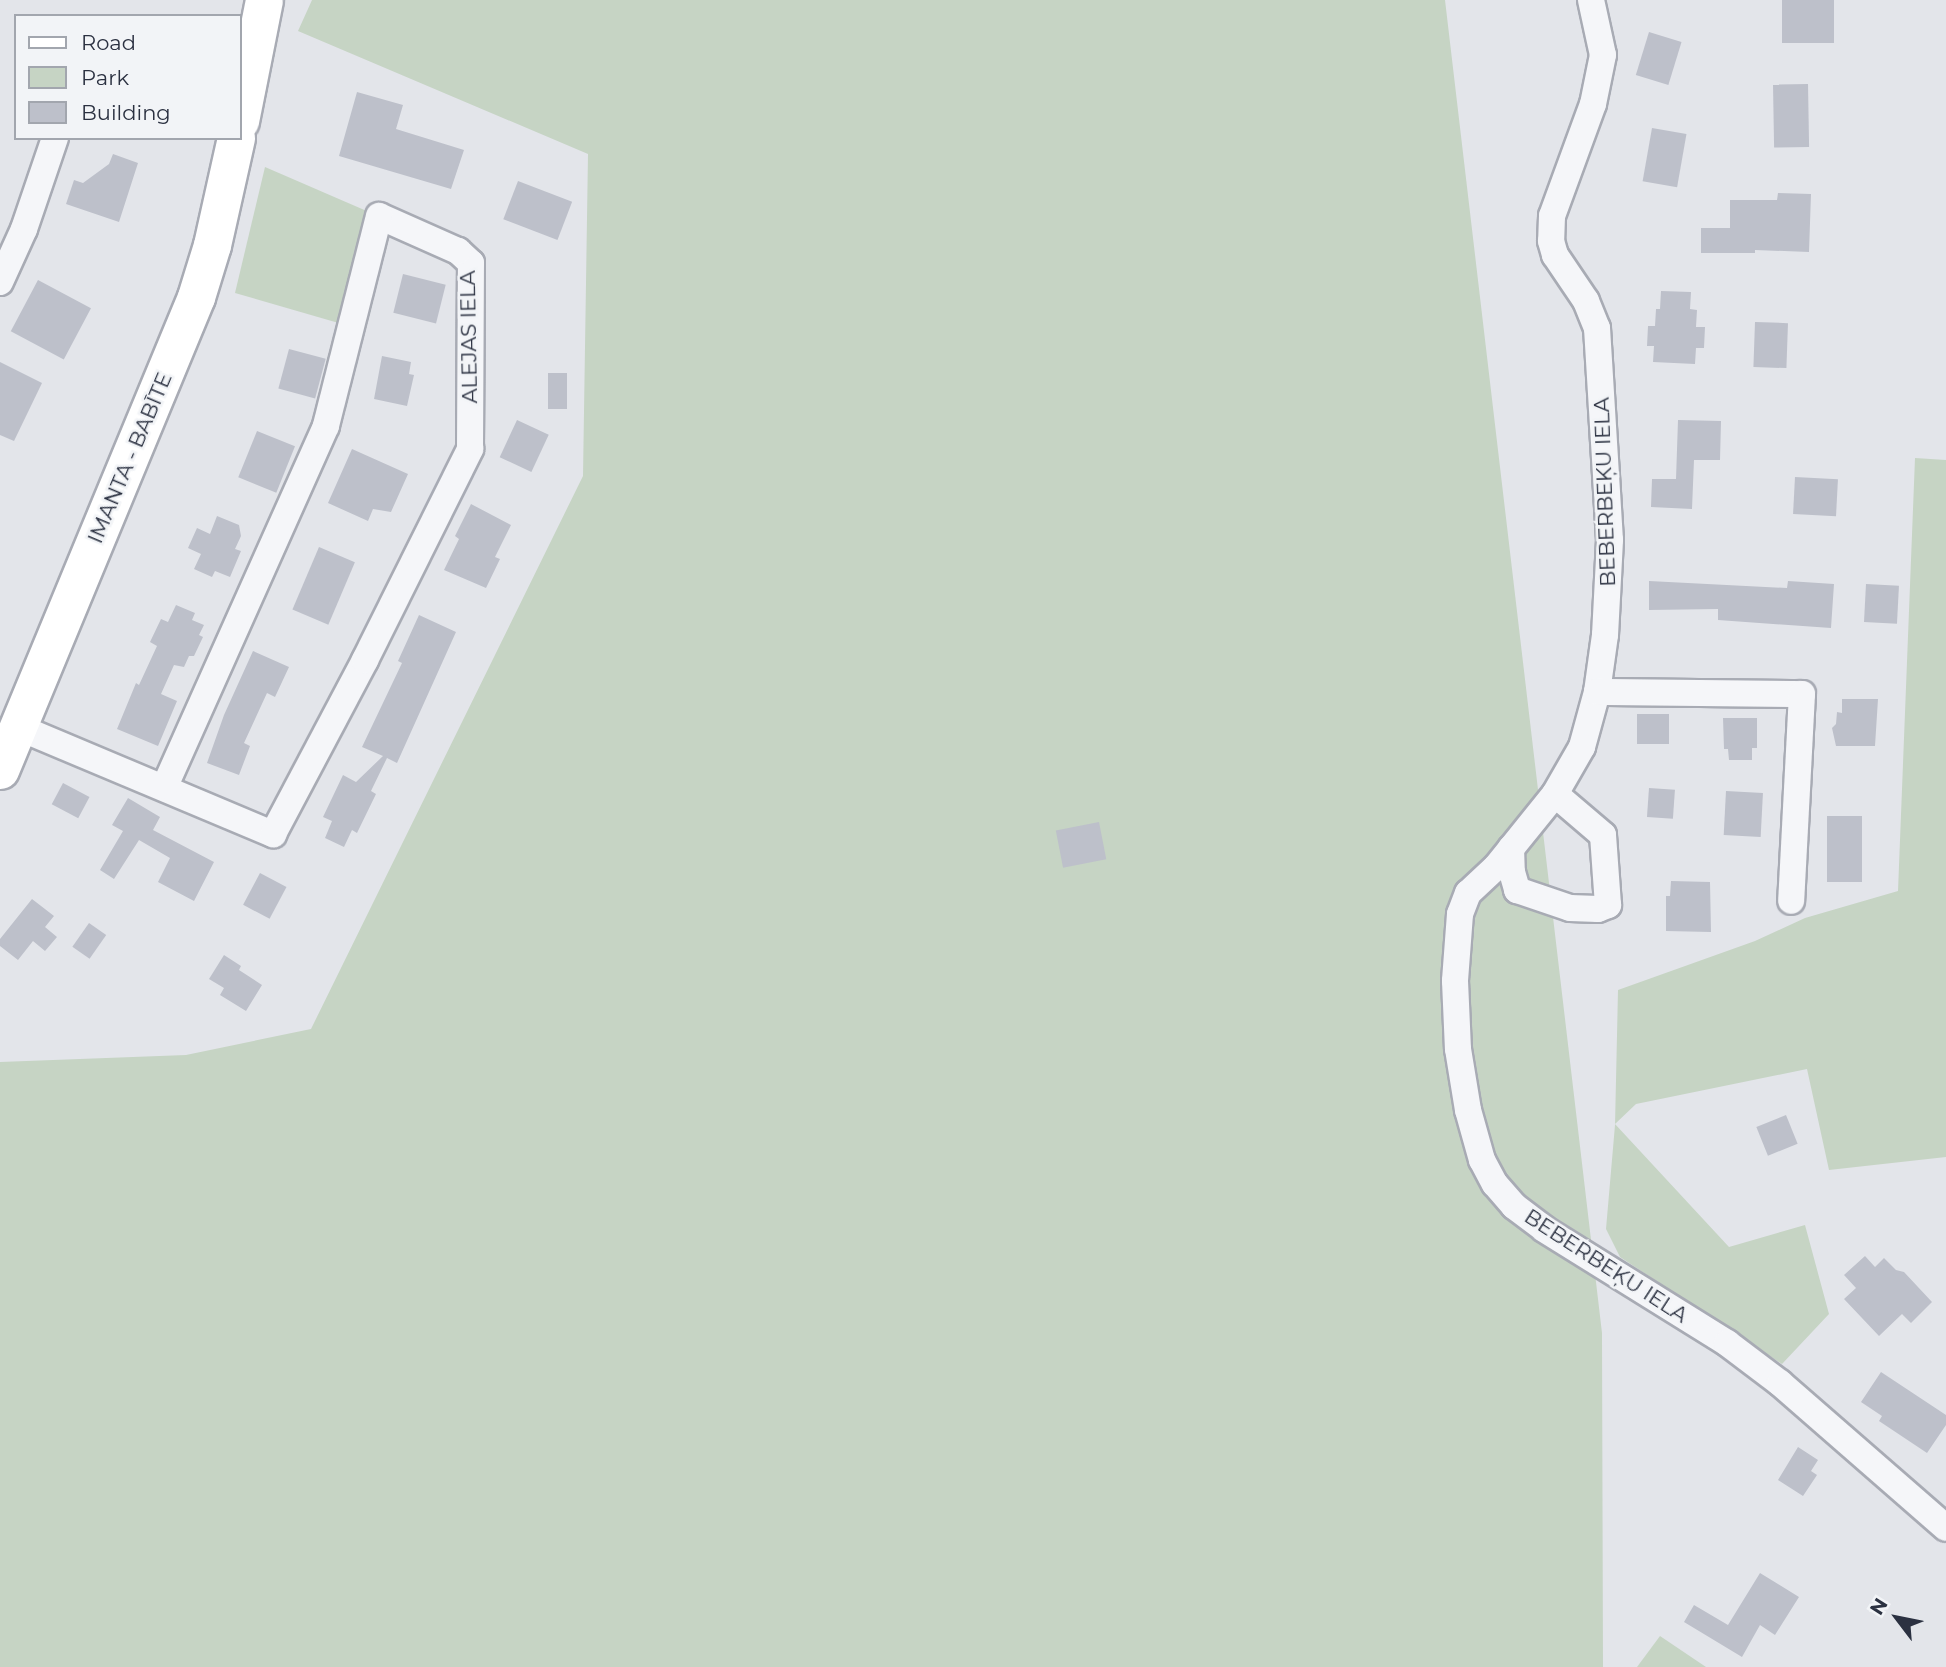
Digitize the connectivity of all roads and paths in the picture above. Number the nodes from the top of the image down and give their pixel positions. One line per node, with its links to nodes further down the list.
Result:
1 (1591, 0): 7 (street, BEBERBEĶU IELA)
2 (262, 10): 3 (main road)
3 (242, 111)
4 (54, 140): 6 (street)
5 (236, 140): 8 (main road, IMANTA - BABĪTE)
6 (0, 282)
7 (1597, 692): 11 (street, BEBERBEĶU IELA); 13 (street)
8 (18, 727): 9 (main road, IMANTA - BABĪTE); 10 (street)
9 (0, 770)
10 (164, 786): 10 (street, ALEJAS IELA)
11 (1555, 794): 12 (street, BEBERBEĶU IELA); 12 (street)
12 (1511, 848): 14 (street, BEBERBEĶU IELA)
13 (1791, 901)
14 (1946, 1528)

